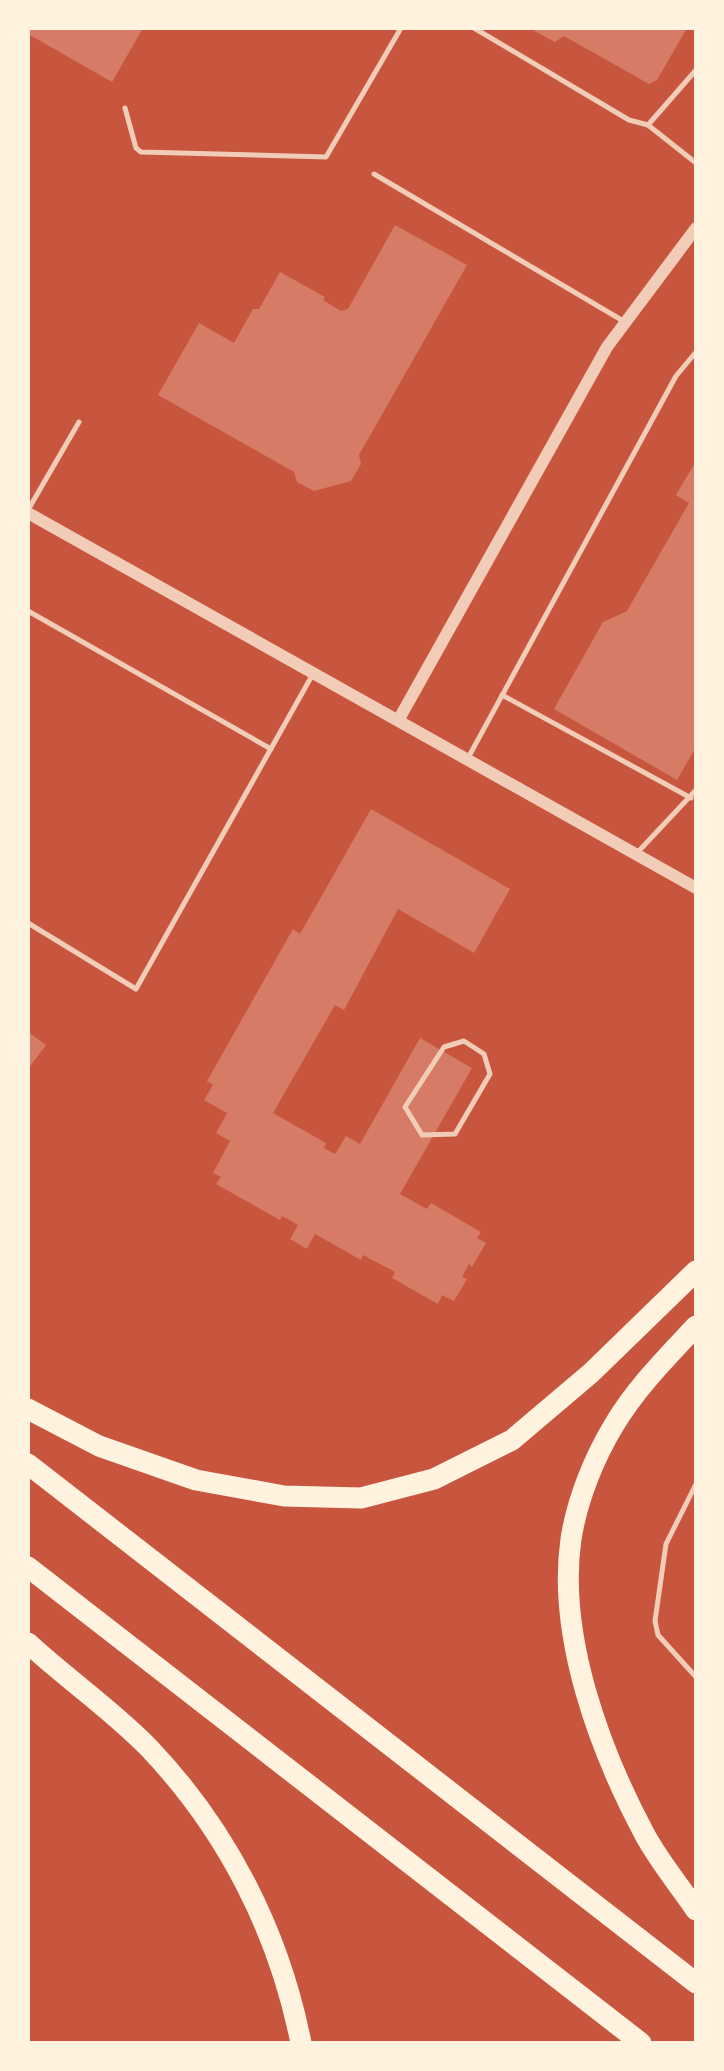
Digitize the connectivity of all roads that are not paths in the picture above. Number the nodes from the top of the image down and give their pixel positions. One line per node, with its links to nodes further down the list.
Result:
1 (401, 28): 4 (lane)
2 (474, 28): 5 (lane)
3 (696, 70): 5 (lane)
4 (125, 108)
5 (648, 125): 6 (lane)
6 (696, 163)
7 (374, 174): 9 (lane)
8 (696, 228): 9 (street)
9 (625, 322): 16 (street)
10 (696, 352): 15 (lane)
11 (79, 422): 12 (lane)
12 (28, 511): 14 (street)
13 (28, 611): 17 (lane)
14 (314, 672): 16 (street); 17 (lane)
15 (502, 695): 18 (lane); 20 (lane)
16 (399, 719): 18 (street)
17 (271, 748): 23 (lane)
18 (468, 758): 21 (street)
19 (696, 790): 20 (lane)
20 (691, 798): 21 (lane)
21 (636, 854): 22 (street)
22 (696, 888)
23 (28, 923)
24 (484, 1054): 24 (lane)
25 (696, 1271): 27 (highway)
26 (696, 1326): 33 (highway)
27 (28, 1409)
28 (28, 1464): 34 (highway)
29 (696, 1484): 32 (lane)
30 (28, 1567): 36 (highway)
31 (28, 1643): 35 (highway)
32 (696, 1677)
33 (696, 1910)
34 (696, 1983)
35 (301, 2043)
36 (641, 2043)

